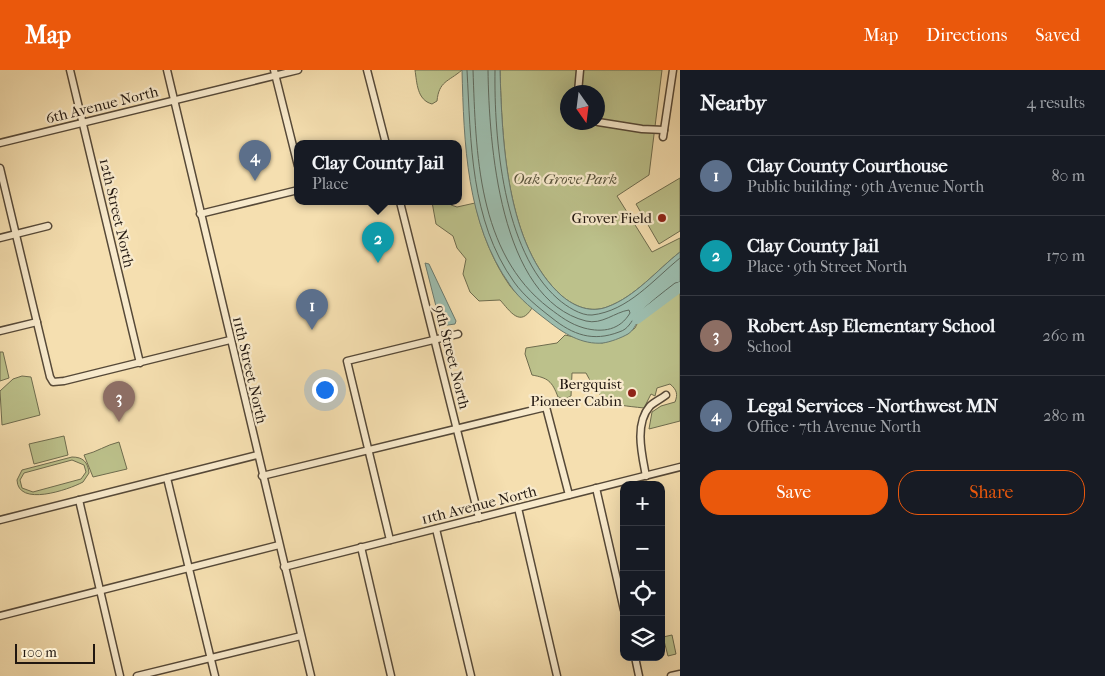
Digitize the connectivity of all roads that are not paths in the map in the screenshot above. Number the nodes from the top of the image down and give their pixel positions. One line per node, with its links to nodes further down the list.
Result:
1 (70, 70): 10 (street, 12th Street North)
2 (166, 70): 9 (street, 11th Street North)
3 (298, 70): 7 (street, 6th Avenue North)
4 (367, 70): 12 (street)
5 (580, 70): 8 (street)
6 (673, 70): 11 (street)
7 (275, 73): 9 (street, 6th Avenue North); 14 (street)
8 (579, 85)
9 (174, 100): 10 (street, 6th Avenue North); 18 (street, 11th Street North)
10 (83, 123): 13 (street, 6th Avenue North); 27 (street, 12th Street North)
11 (605, 123)
12 (385, 140)
13 (0, 143)
14 (294, 150)
15 (0, 168): 20 (street)
16 (294, 191): 18 (street)
17 (401, 205): 25 (street, 9th Street North)
18 (200, 214): 26 (street, 11th Street North)
19 (48, 226): 20 (street)
20 (16, 234): 21 (street); 22 (street)
21 (0, 238)
22 (37, 322): 23 (street); 27 (street)
23 (0, 331)
24 (458, 334): 25 (street)
25 (434, 339): 29 (street, 9th Street North); 30 (street)
26 (230, 340): 27 (street); 31 (street, 11th Street North)
27 (140, 363)
28 (666, 395): 34 (street)
29 (457, 429): 30 (street); 37 (street); 40 (street, 9th Street North)
30 (370, 451): 33 (street); 43 (street)
31 (257, 455): 33 (street, 11th Street North); 35 (street)
32 (680, 467): 34 (street, 11th Avenue North)
33 (262, 476): 44 (street, 11th Street North)
34 (646, 476): 36 (street, 11th Avenue North)
35 (167, 478): 38 (street); 47 (street)
36 (596, 488): 37 (street, 11th Avenue North); 49 (street)
37 (569, 495): 39 (street, 11th Avenue North)
38 (79, 500): 41 (street); 48 (street)
39 (518, 508): 40 (street, 11th Avenue North); 61 (street)
40 (479, 518): 42 (street, 11th Avenue North)
41 (0, 520)
42 (436, 529): 43 (street, 11th Avenue North); 60 (street)
43 (390, 540): 45 (street, 11th Avenue North)
44 (279, 545): 46 (street, 11th Street North); 47 (street)
45 (361, 548): 46 (street, 11th Avenue North); 59 (street)
46 (284, 567): 51 (street, 11th Street North)
47 (188, 568): 48 (street); 52 (street)
48 (100, 590): 50 (street); 55 (street)
49 (620, 593)
50 (0, 616)
51 (301, 636): 52 (street); 58 (street, 11th Street North)
52 (211, 658): 56 (street); 57 (street)
53 (636, 661): 62 (street)
54 (680, 674): 63 (street)
55 (120, 676)
56 (137, 676)
57 (215, 676)
58 (311, 676)
59 (391, 676)
60 (470, 676)
61 (557, 676)
62 (639, 676)
63 (671, 676)

